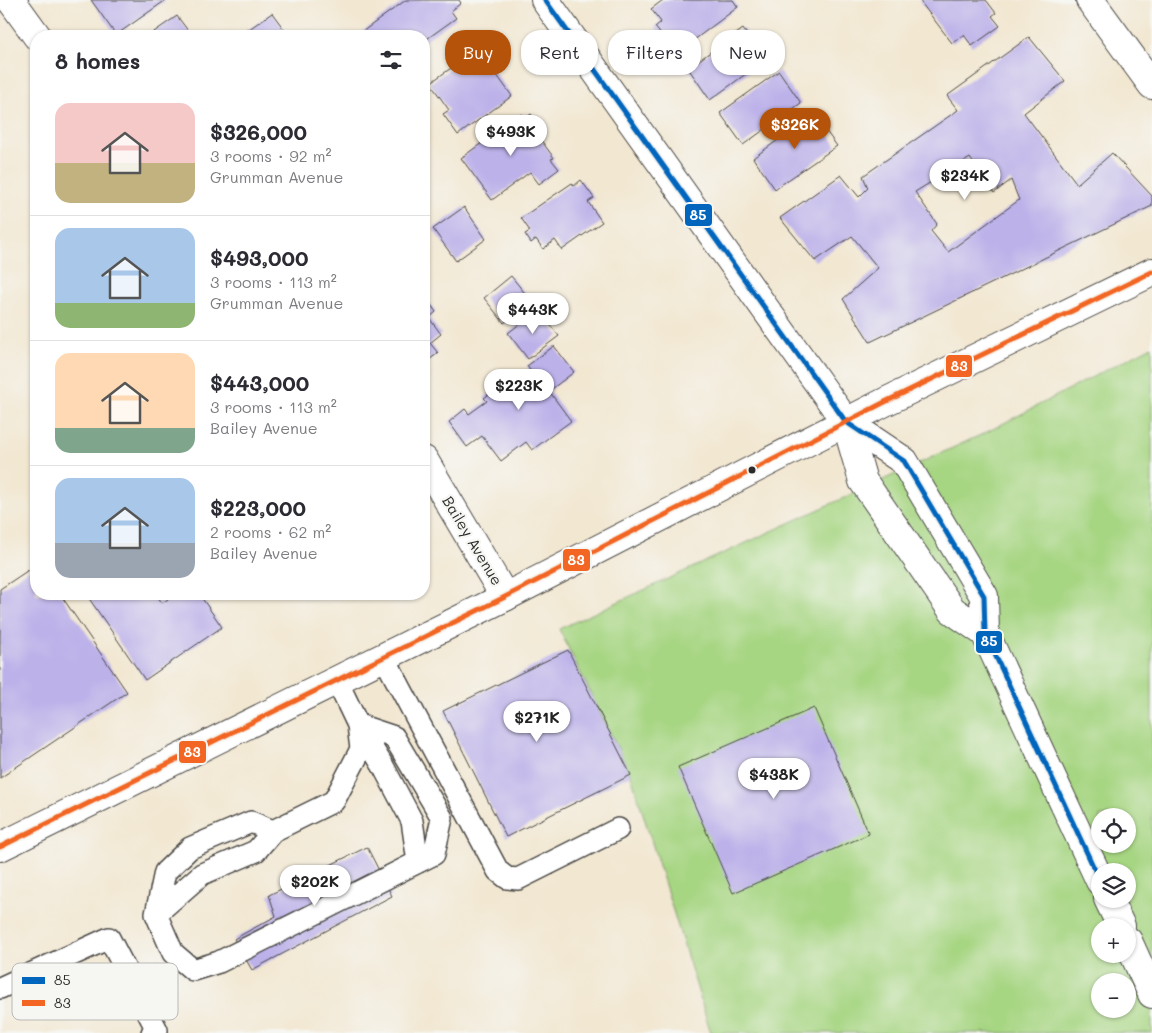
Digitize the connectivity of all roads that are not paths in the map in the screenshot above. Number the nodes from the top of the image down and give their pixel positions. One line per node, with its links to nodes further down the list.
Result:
1 (11, 0): 4 (street)
2 (545, 0): 7 (street)
3 (1090, 0): 5 (street)
4 (33, 30)
5 (1152, 85)
6 (1152, 272): 7 (street)
7 (846, 422): 9 (street); 10 (street); 10 (street)
8 (430, 470): 9 (street, Bailey Avenue)
9 (505, 596): 11 (street)
10 (985, 633): 18 (street)
11 (384, 657): 12 (street); 14 (lane)
12 (337, 680): 13 (lane); 16 (street)
13 (358, 725): 15 (lane); 17 (lane); 17 (lane)
14 (618, 829)
15 (273, 832): 19 (lane); 19 (lane)
16 (0, 847)
17 (418, 862): 19 (lane)
18 (1092, 863)
19 (156, 914)
20 (1136, 959): 25 (street)
21 (54, 963): 22 (lane)
22 (122, 963)
23 (12, 982): 24 (lane)
24 (0, 988)
25 (1152, 994)
26 (152, 1020): 27 (lane)
27 (152, 1033)

